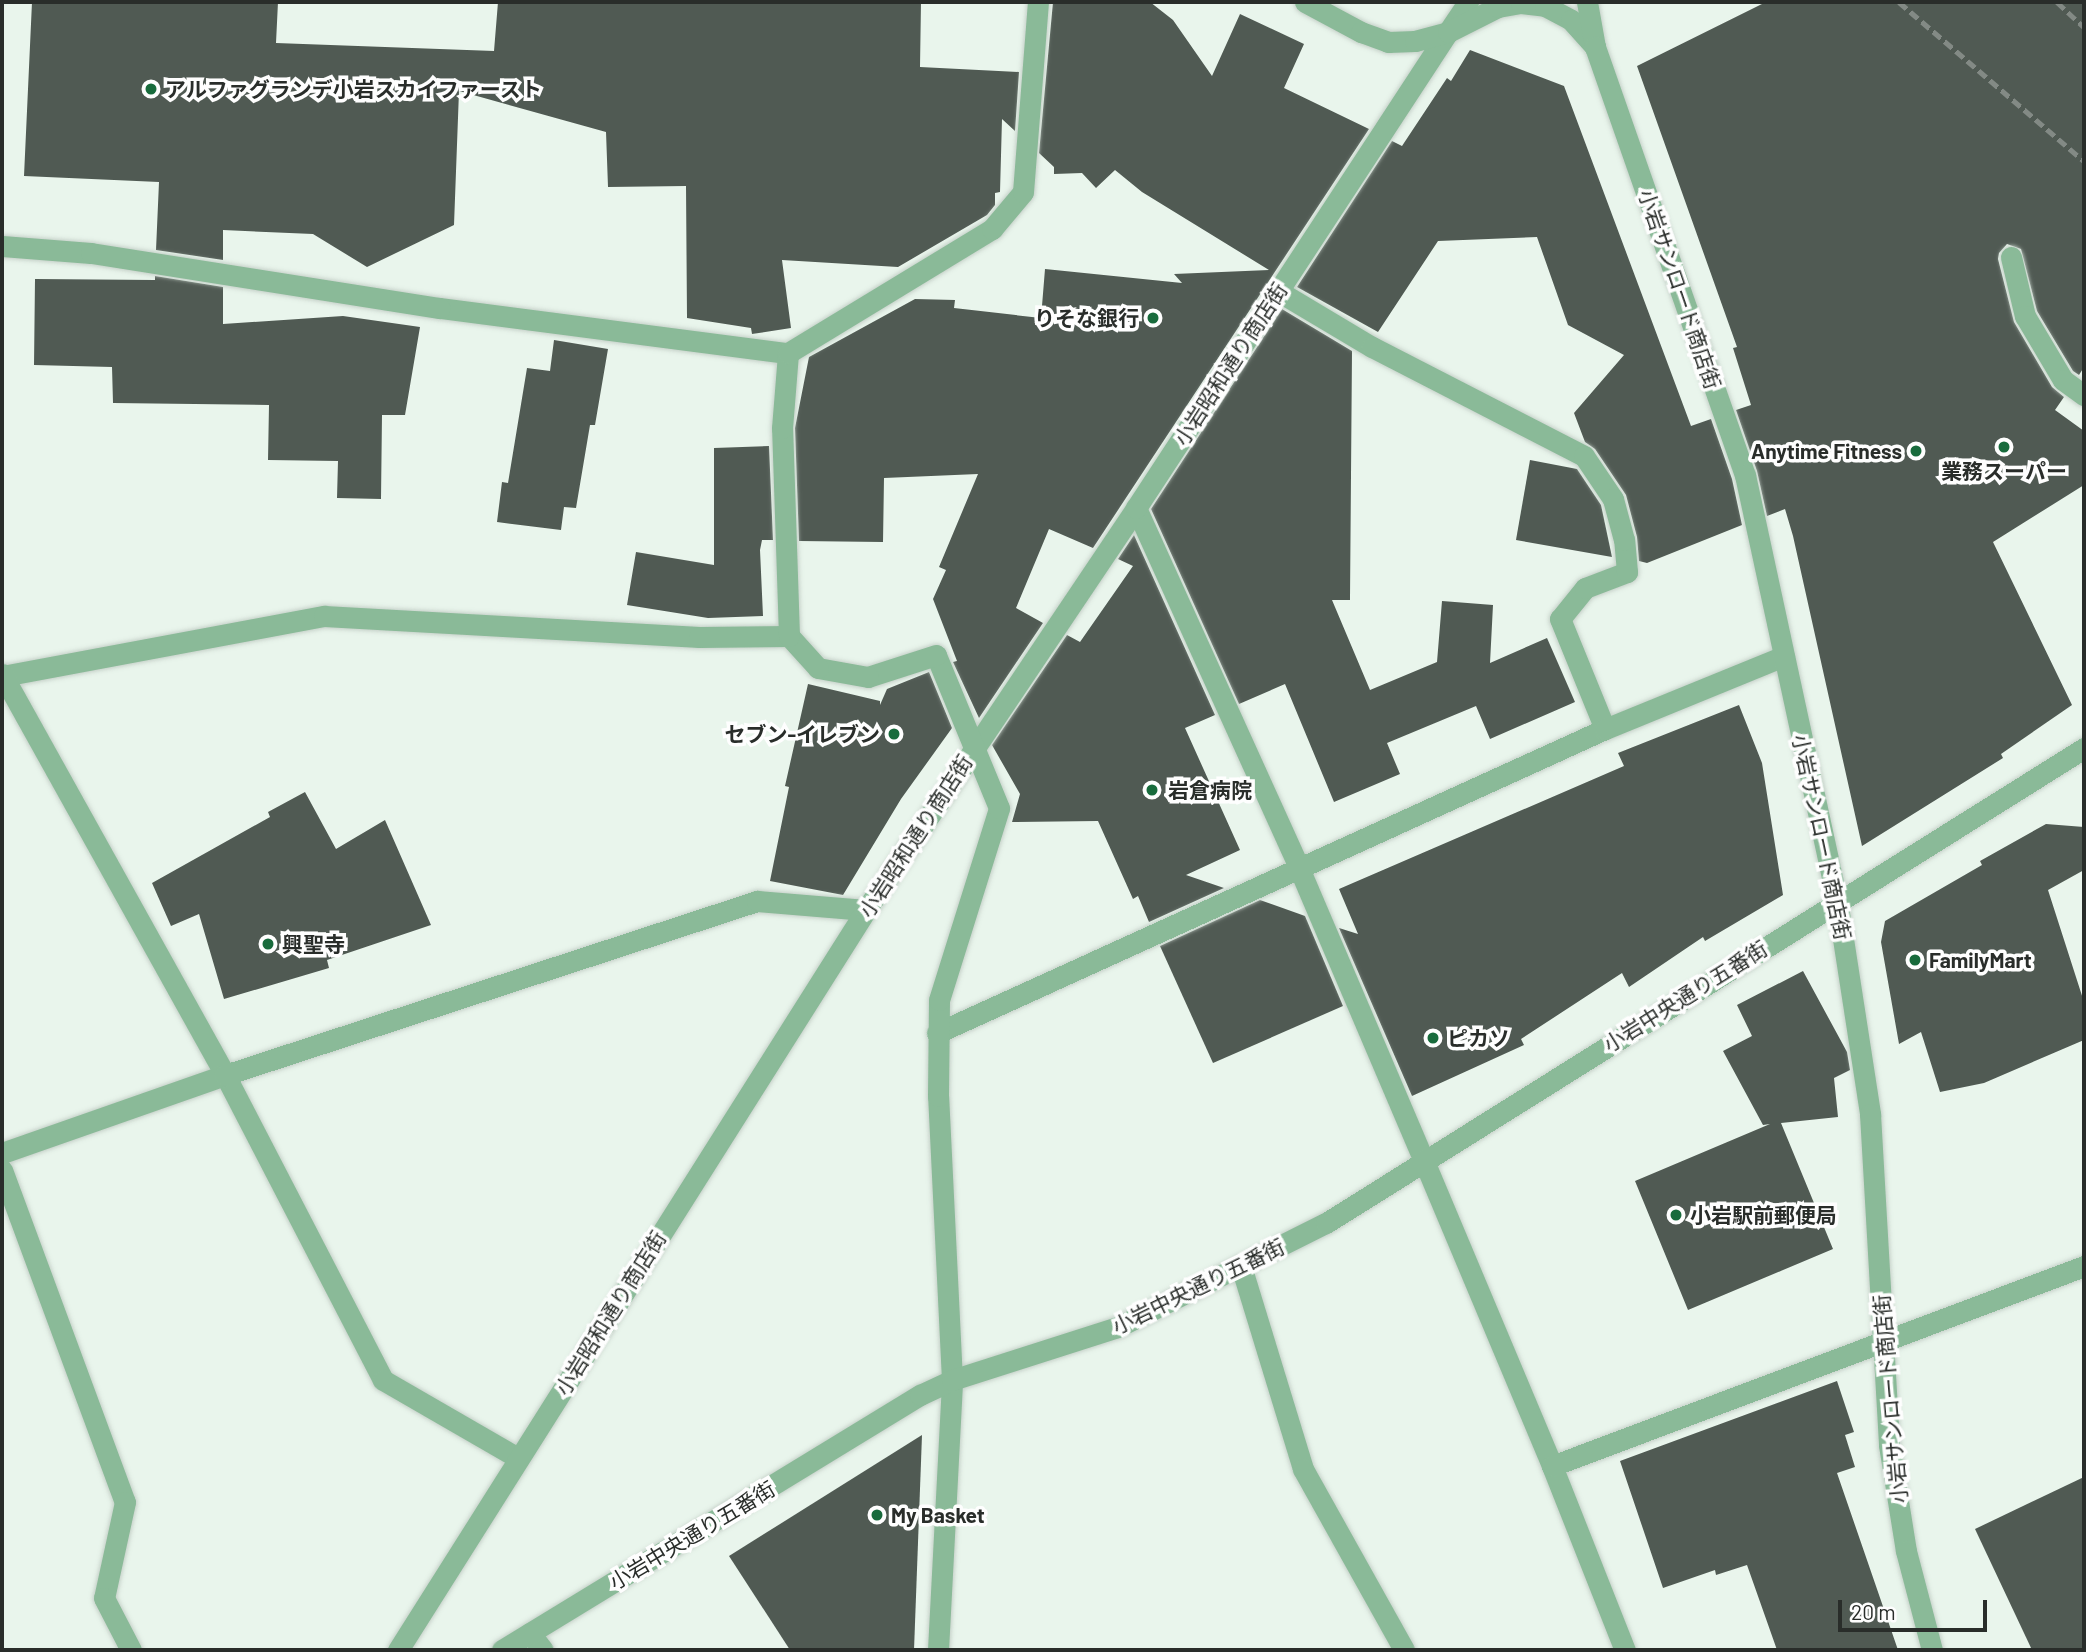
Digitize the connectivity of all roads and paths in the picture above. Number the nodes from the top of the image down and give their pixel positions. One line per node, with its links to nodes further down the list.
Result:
1 (1038, 2): 10 (street)
2 (1305, 2): 5 (street)
3 (1468, 2): 5 (street, 小岩昭和通り商店街)
4 (1587, 2): 6 (street)
5 (1448, 32): 6 (street); 9 (street, 小岩昭和通り商店街)
6 (1595, 47): 14 (street, 小岩サンロード商店街)
7 (2, 246): 10 (street)
8 (2011, 257): 11 (street)
9 (1278, 291): 12 (street, 小岩昭和通り商店街); 16 (street)
10 (788, 354): 13 (street)
11 (2084, 395)
12 (1136, 508): 17 (street, 小岩昭和通り商店街); 19 (street)
13 (789, 636): 15 (street); 17 (street)
14 (1784, 656): 16 (street); 20 (street, 小岩サンロード商店街)
15 (2, 675): 23 (street)
16 (1605, 729): 19 (street)
17 (974, 745): 21 (street, 小岩昭和通り商店街); 22 (street)
18 (2084, 748): 20 (street, 小岩中央通り五番街)
19 (1299, 868): 22 (street); 25 (street)
20 (1837, 900): 25 (street, 小岩中央通り五番街); 29 (street, 小岩サンロード商店街)
21 (866, 910): 23 (street); 31 (street, 小岩昭和通り商店街)
22 (937, 1033): 30 (street)
23 (225, 1075): 24 (street); 31 (street)
24 (2, 1153)
25 (1424, 1161): 27 (street, 小岩中央通り五番街); 32 (street)
26 (2, 1170): 34 (street)
27 (1241, 1266): 30 (street, 小岩中央通り五番街); 38 (street)
28 (2084, 1266): 29 (street)
29 (1882, 1343): 32 (street); 40 (street, 小岩サンロード商店街)
30 (952, 1380): 33 (street, 小岩中央通り五番街); 37 (street)
31 (518, 1458): 35 (street, 小岩昭和通り商店街)
32 (1552, 1466): 39 (street)
33 (536, 1642): 36 (street, 小岩中央通り五番街)
34 (131, 1650)
35 (398, 1650)
36 (502, 1650)
37 (938, 1650)
38 (1404, 1650)
39 (1625, 1650)
40 (1932, 1650)

